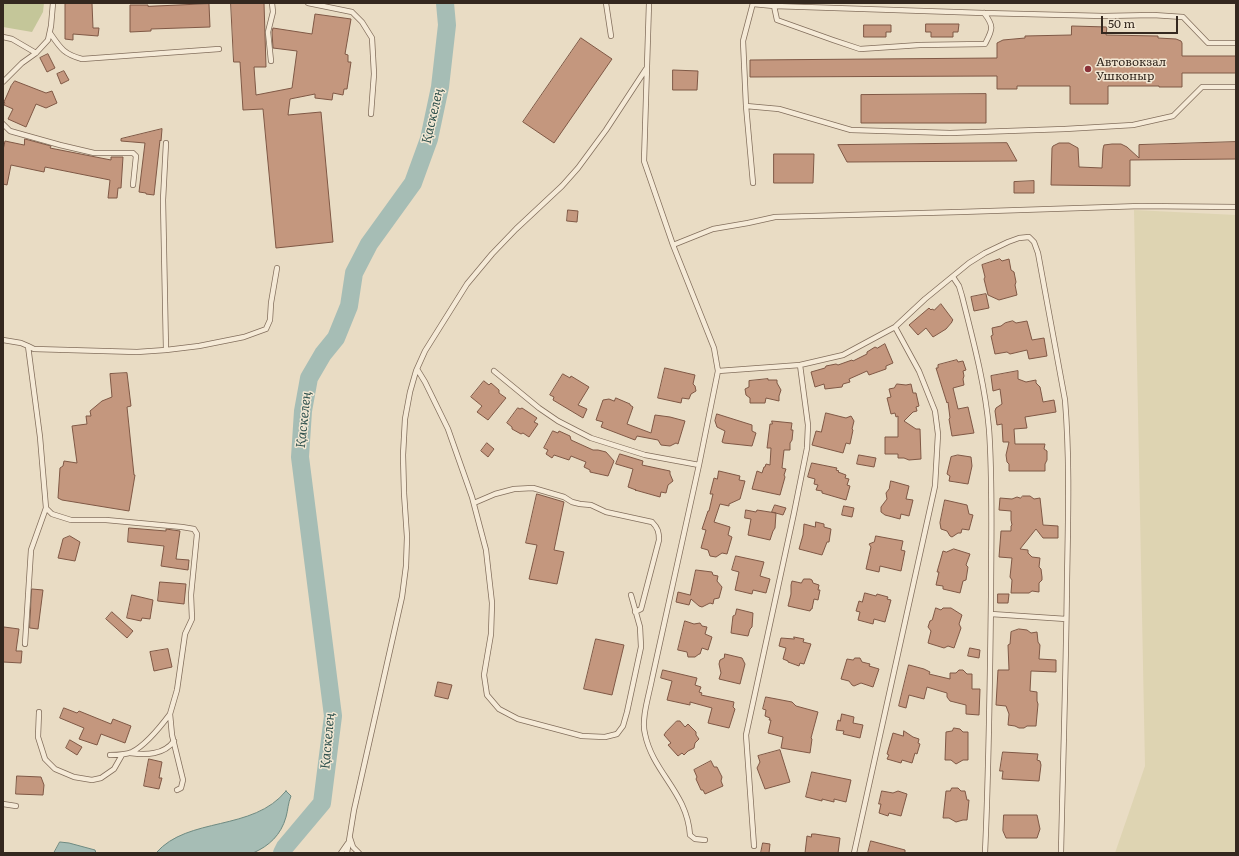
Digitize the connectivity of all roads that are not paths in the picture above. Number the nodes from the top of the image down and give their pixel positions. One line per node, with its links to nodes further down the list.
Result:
1 (53, 3): 9 (lane)
2 (272, 3): 15 (lane)
3 (308, 3): 20 (lane)
4 (606, 3): 10 (lane)
5 (649, 3): 16 (lane)
6 (753, 3): 7 (lane); 19 (lane)
7 (774, 6): 8 (lane); 8 (lane)
8 (984, 13): 12 (lane)
9 (50, 33): 13 (lane); 14 (lane)
10 (611, 36)
11 (3, 37): 14 (lane)
12 (1236, 43)
13 (219, 49)
14 (36, 53): 17 (lane)
15 (271, 61)
16 (647, 68): 26 (lane); 34 (lane)
17 (3, 82)
18 (1236, 87): 19 (lane)
19 (746, 106): 23 (lane)
20 (371, 114)
21 (3, 124): 24 (lane)
22 (166, 143): 32 (lane)
23 (753, 183)
24 (133, 185)
25 (1236, 207): 26 (lane)
26 (673, 245): 36 (lane)
27 (277, 268): 32 (lane)
28 (953, 277): 29 (lane); 42 (lane); 43 (lane)
29 (895, 327): 33 (lane); 60 (lane)
30 (3, 340): 31 (lane)
31 (28, 346): 32 (lane); 39 (lane)
32 (166, 350)
33 (800, 365): 36 (lane); 56 (lane)
34 (417, 369): 38 (lane); 54 (lane)
35 (494, 371): 37 (lane)
36 (718, 371): 37 (lane)
37 (699, 465): 55 (lane)
38 (474, 503): 41 (lane); 41 (lane)
39 (46, 508): 44 (lane); 46 (lane)
40 (631, 595): 41 (lane)
41 (635, 612)
42 (991, 614): 43 (lane); 61 (lane)
43 (1066, 619): 62 (lane)
44 (25, 644)
45 (39, 712): 50 (lane)
46 (170, 714): 47 (lane); 48 (lane)
47 (174, 741): 48 (lane); 51 (lane)
48 (129, 753): 50 (lane)
49 (110, 755): 50 (lane)
50 (122, 755)
51 (177, 790)
52 (3, 804): 53 (lane)
53 (16, 806)
54 (349, 839): 57 (lane); 58 (lane); 59 (lane)
55 (705, 840)
56 (754, 846)
57 (341, 853)
58 (347, 853)
59 (359, 853)
60 (854, 853)
61 (985, 853)
62 (1061, 853)

